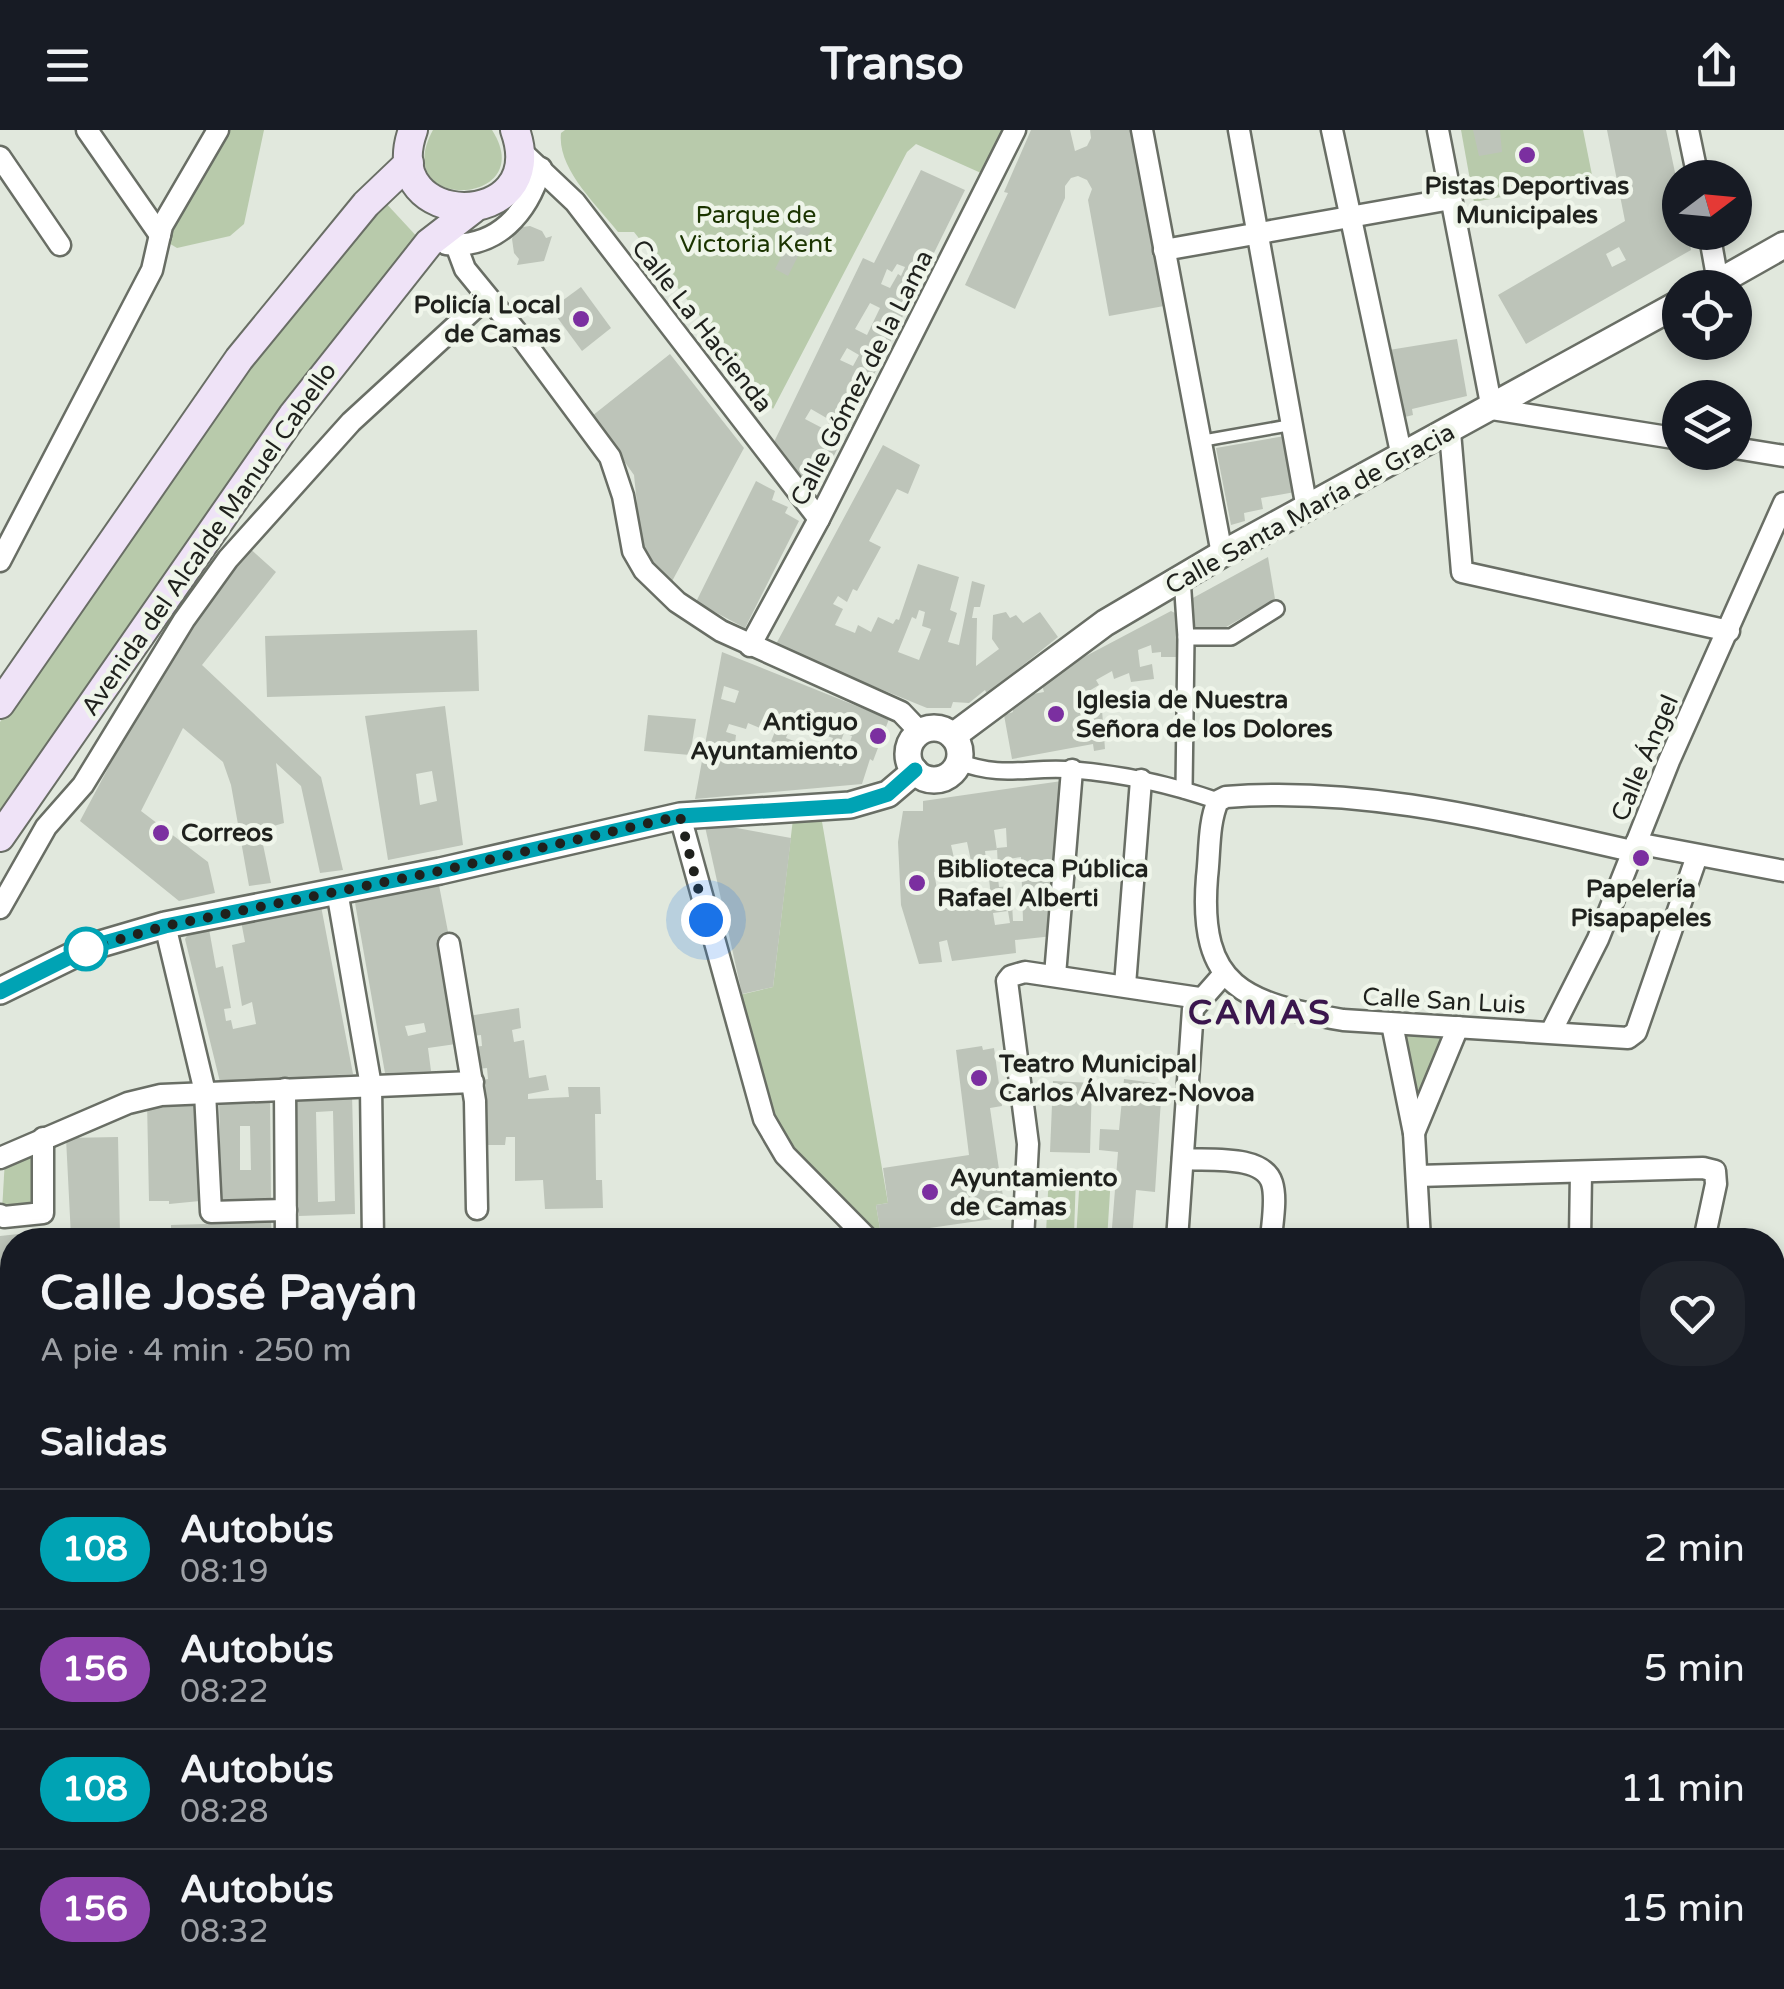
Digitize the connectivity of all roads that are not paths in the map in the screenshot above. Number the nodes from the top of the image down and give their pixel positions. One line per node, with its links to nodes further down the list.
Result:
1 (87, 130): 17 (street)
2 (218, 130): 17 (street)
3 (1015, 130): 35 (street, Calle Gómez de la Lama)
4 (1142, 130): 21 (street)
5 (1239, 130): 16 (street)
6 (1332, 130): 15 (street)
7 (1438, 130): 13 (street)
8 (1688, 130): 12 (street)
9 (410, 140): 14 (main road); 43 (main road)
10 (525, 144): 14 (main road, Avenida del Alcalde Manuel Cabello); 18 (street); 35 (street, Calle La Hacienda)
11 (0, 157): 20 (street)
12 (1694, 160)
13 (1450, 200): 15 (street); 25 (street)
14 (473, 208): 18 (main road, Avenida del Alcalde Manuel Cabello)
15 (1350, 217): 16 (street); 32 (street)
16 (1258, 234): 21 (street); 26 (street)
17 (159, 239): 37 (street)
18 (442, 244): 23 (street); 53 (main road, Avenida del Alcalde Manuel Cabello)
19 (1784, 245): 22 (street)
20 (60, 246)
21 (1164, 250): 29 (street)
22 (1738, 270)
23 (486, 298): 42 (street); 58 (street)
24 (1662, 313): 25 (street, Calle Santa María de Gracia)
25 (1492, 409): 27 (street, Calle Santa María de Gracia); 28 (street)
26 (1292, 425): 29 (lane); 34 (street)
27 (1450, 432): 32 (street, Calle Santa María de Gracia); 40 (street)
28 (1662, 436)
29 (1201, 441): 36 (street)
30 (1752, 451): 31 (street)
31 (1784, 456)
32 (1402, 457): 34 (street, Calle Santa María de Gracia)
33 (1784, 503): 40 (street, Calle Ángel)
34 (1307, 508): 36 (street, Calle Santa María de Gracia)
35 (819, 519): 42 (street, Calle Gómez de la Lama)
36 (1222, 554): 38 (street, Calle Santa María de Gracia)
37 (0, 561)
38 (1182, 578): 41 (street); 45 (street, Calle Santa María de Gracia)
39 (1276, 608): 41 (street)
40 (1728, 630): 54 (street, Calle Ángel)
41 (1186, 637): 50 (street)
42 (750, 646): 44 (street)
43 (0, 704)
44 (920, 732): 45 (street); 47 (street)
45 (953, 736): 46 (street)
46 (959, 762): 47 (street); 48 (street)
47 (915, 770): 52 (street)
48 (1072, 770): 49 (street); 61 (street)
49 (1141, 780): 50 (street); 63 (street)
50 (1184, 790): 51 (street)
51 (1218, 801): 54 (street); 62 (street)
52 (680, 816): 57 (street); 84 (street)
53 (0, 837)
54 (1634, 847): 55 (street); 68 (street, Calle Ángel)
55 (1697, 856): 56 (street); 68 (street, Calle San Luis)
56 (1784, 872)
57 (336, 891): 59 (street); 70 (street)
58 (0, 908)
59 (165, 926): 64 (street); 72 (street)
60 (449, 944): 69 (street)
61 (1054, 975): 63 (street); 85 (street)
62 (1223, 975): 65 (street); 66 (street, Calle San Luis)
63 (1125, 985): 65 (street)
64 (0, 992)
65 (1200, 998): 76 (street)
66 (1392, 1024): 67 (street, Calle San Luis); 73 (street)
67 (1458, 1028): 68 (street, Calle San Luis); 73 (street)
68 (1551, 1032)
69 (473, 1082): 70 (street); 79 (street)
70 (371, 1086): 71 (street); 83 (street)
71 (285, 1089): 72 (street); 80 (street)
72 (206, 1092): 74 (street); 80 (street)
73 (1414, 1133): 78 (street)
74 (43, 1138): 75 (street); 81 (street)
75 (0, 1157)
76 (1183, 1160): 86 (street); 87 (street)
77 (1581, 1172): 78 (street); 89 (street); 90 (street)
78 (1417, 1176): 88 (street)
79 (477, 1209)
80 (286, 1210): 82 (street)
81 (0, 1215)
82 (286, 1228)
83 (373, 1228)
84 (856, 1228)
85 (1024, 1228)
86 (1178, 1228)
87 (1271, 1228)
88 (1419, 1228)
89 (1580, 1228)
90 (1707, 1228)

